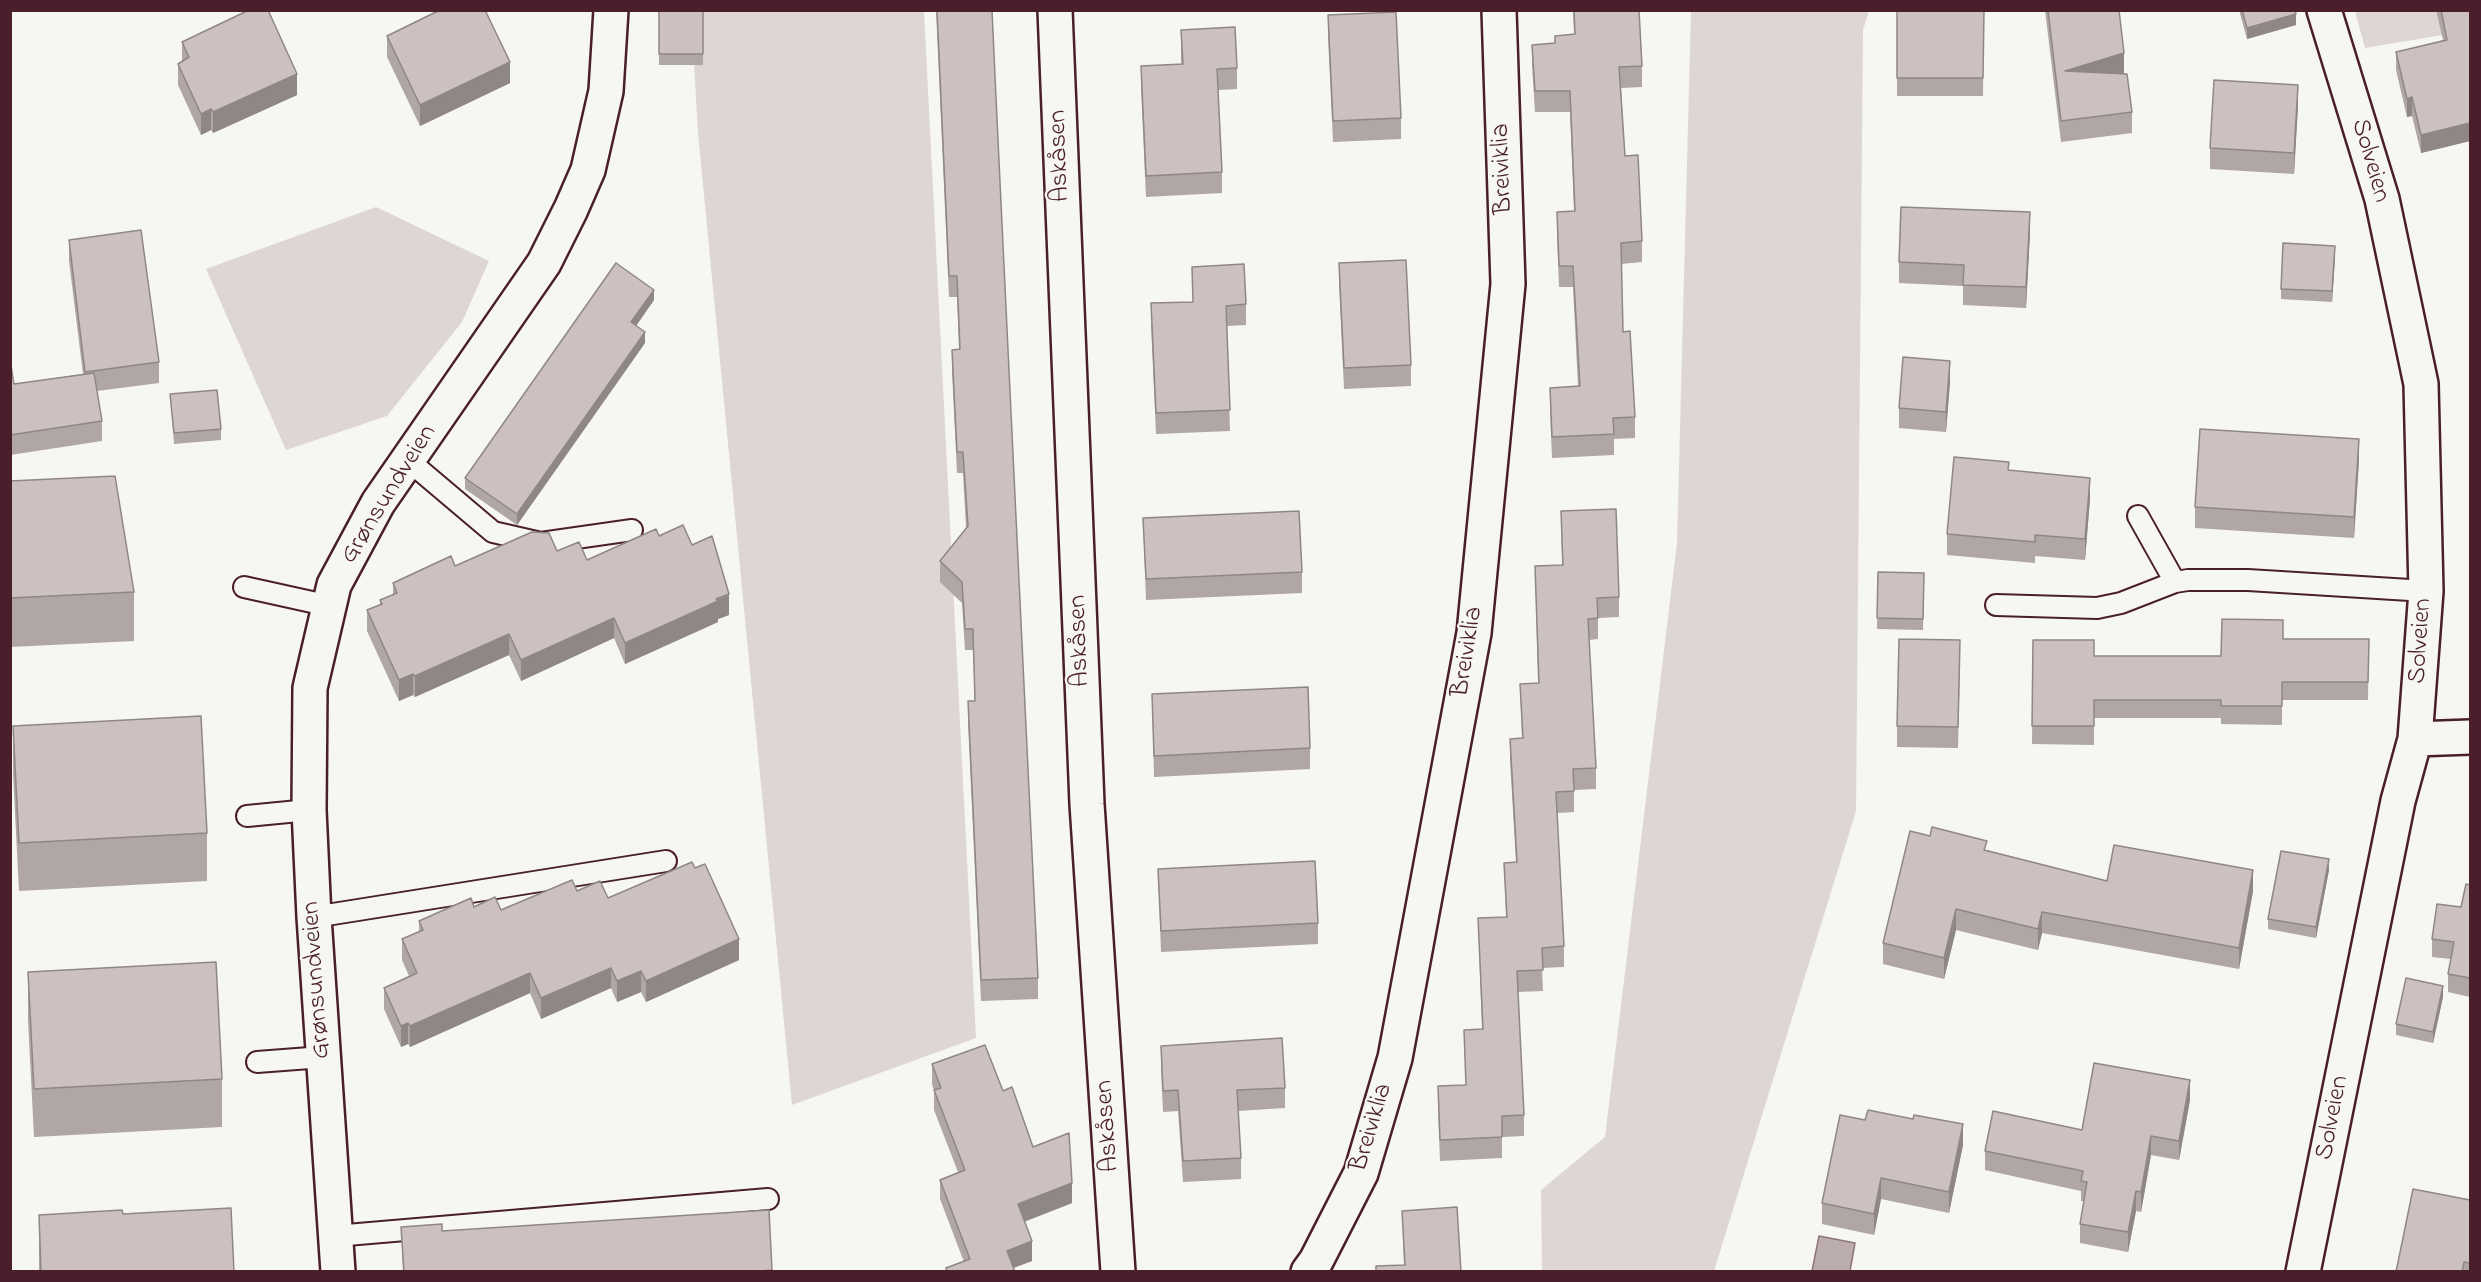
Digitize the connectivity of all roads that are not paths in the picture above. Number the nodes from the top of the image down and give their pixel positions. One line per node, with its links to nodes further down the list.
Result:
1 (611, 10): 5 (street, Grønsundveien)
2 (1055, 10): 24 (street, Askåsen)
3 (1499, 10): 25 (street, Breiviklia)
4 (2324, 10): 10 (street, Solveien)
5 (409, 461): 7 (lane); 12 (street, Grønsundveien)
6 (2138, 516): 8 (lane)
7 (632, 530)
8 (2175, 582): 10 (lane); 11 (lane)
9 (244, 587): 12 (lane)
10 (2426, 591): 14 (street, Solveien)
11 (1996, 605)
12 (330, 606): 15 (street, Grønsundveien)
13 (2470, 737): 14 (street)
14 (2415, 739): 26 (street, Solveien)
15 (309, 810): 16 (lane); 18 (street, Grønsundveien)
16 (247, 816)
17 (666, 861): 18 (lane)
18 (314, 917): 19 (street, Grønsundveien)
19 (323, 1057): 20 (lane); 22 (street, Grønsundveien)
20 (257, 1062)
21 (768, 1199): 22 (lane)
22 (335, 1236): 23 (street, Grønsundveien)
23 (338, 1272)
24 (1118, 1272)
25 (1308, 1272)
26 (2303, 1272)

